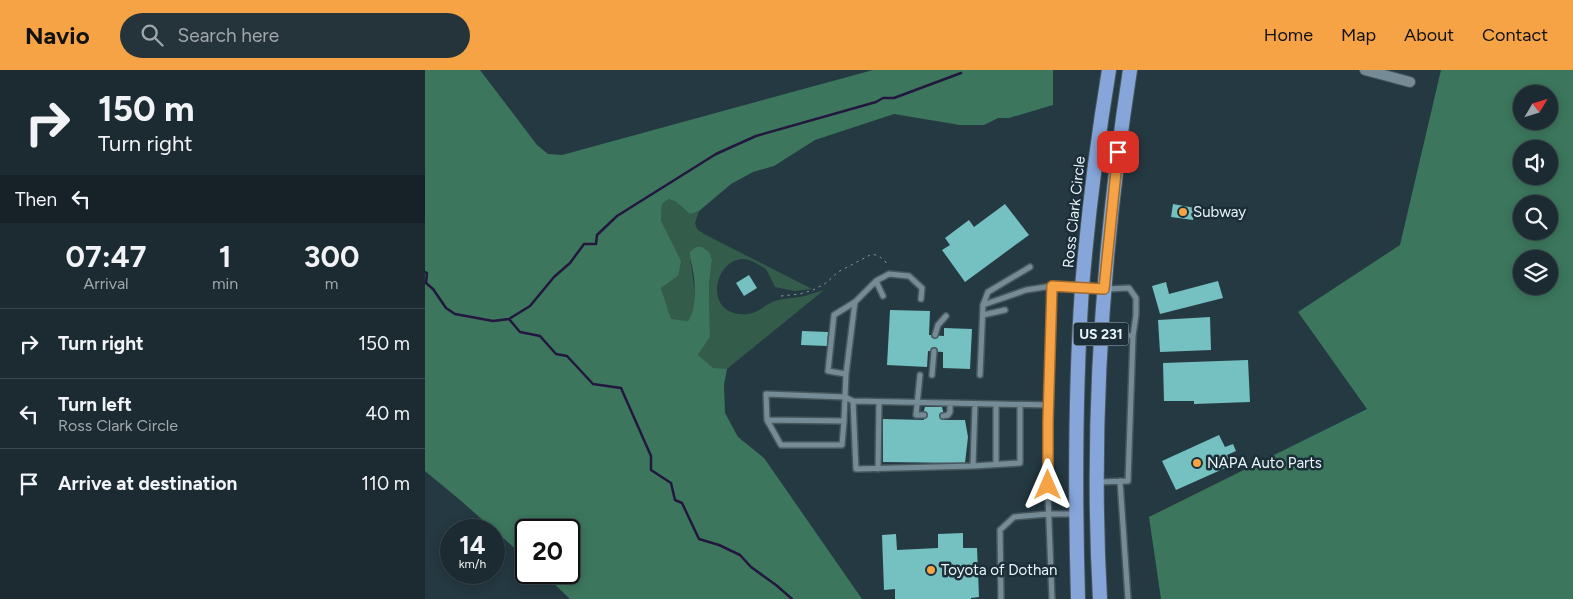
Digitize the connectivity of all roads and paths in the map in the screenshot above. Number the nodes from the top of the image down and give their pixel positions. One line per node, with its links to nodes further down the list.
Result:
1 (1109, 70): 5 (highway, Ross Clark Circle / US 231)
2 (1130, 70): 6 (highway, US 231)
3 (1365, 70): 4 (street)
4 (1410, 82)
5 (1093, 181): 6 (highway); 11 (highway, Ross Clark Circle / US 231)
6 (1114, 183): 12 (highway, US 231)
7 (1030, 267): 17 (lane)
8 (889, 274): 9 (lane); 13 (path); 15 (lane)
9 (875, 281): 14 (lane); 16 (lane)
10 (1052, 286): 11 (lane); 17 (lane); 37 (lane)
11 (1082, 288): 12 (highway); 49 (highway, Ross Clark Circle / US 231)
12 (1104, 289): 21 (highway, US 231); 23 (lane)
13 (781, 296)
14 (883, 296)
15 (921, 299)
16 (855, 302): 25 (lane); 25 (lane)
17 (983, 305): 19 (lane)
18 (1005, 310): 19 (lane)
19 (983, 314): 28 (lane)
20 (946, 316): 22 (lane)
21 (1101, 334): 23 (lane); 46 (highway, US 231)
22 (935, 335)
23 (1133, 336): 45 (lane)
24 (934, 352): 27 (lane)
25 (846, 374): 29 (lane)
26 (920, 375): 32 (lane)
27 (932, 375)
28 (980, 375)
29 (845, 397): 30 (lane); 40 (lane); 41 (lane)
30 (853, 401): 31 (lane); 44 (lane)
31 (879, 402): 32 (lane); 44 (lane)
32 (918, 402): 33 (lane); 38 (lane)
33 (950, 403): 34 (lane); 39 (lane)
34 (975, 404): 35 (lane); 43 (lane)
35 (996, 404): 36 (lane); 42 (lane)
36 (1019, 405): 37 (lane); 42 (lane)
37 (1048, 405): 48 (lane)
38 (923, 416)
39 (943, 416)
40 (767, 420): 41 (lane); 41 (lane)
41 (843, 421)
42 (997, 464): 43 (lane)
43 (973, 466): 44 (lane)
44 (878, 469)
45 (1120, 481): 46 (lane); 54 (lane)
46 (1097, 482): 47 (highway, US 231)
47 (1097, 513): 49 (highway); 53 (highway, US 231)
48 (1048, 514): 49 (lane); 50 (lane); 51 (lane)
49 (1076, 514): 52 (highway, Ross Clark Circle / US 231)
50 (1001, 599)
51 (1052, 599)
52 (1079, 599)
53 (1100, 599)
54 (1128, 599)

